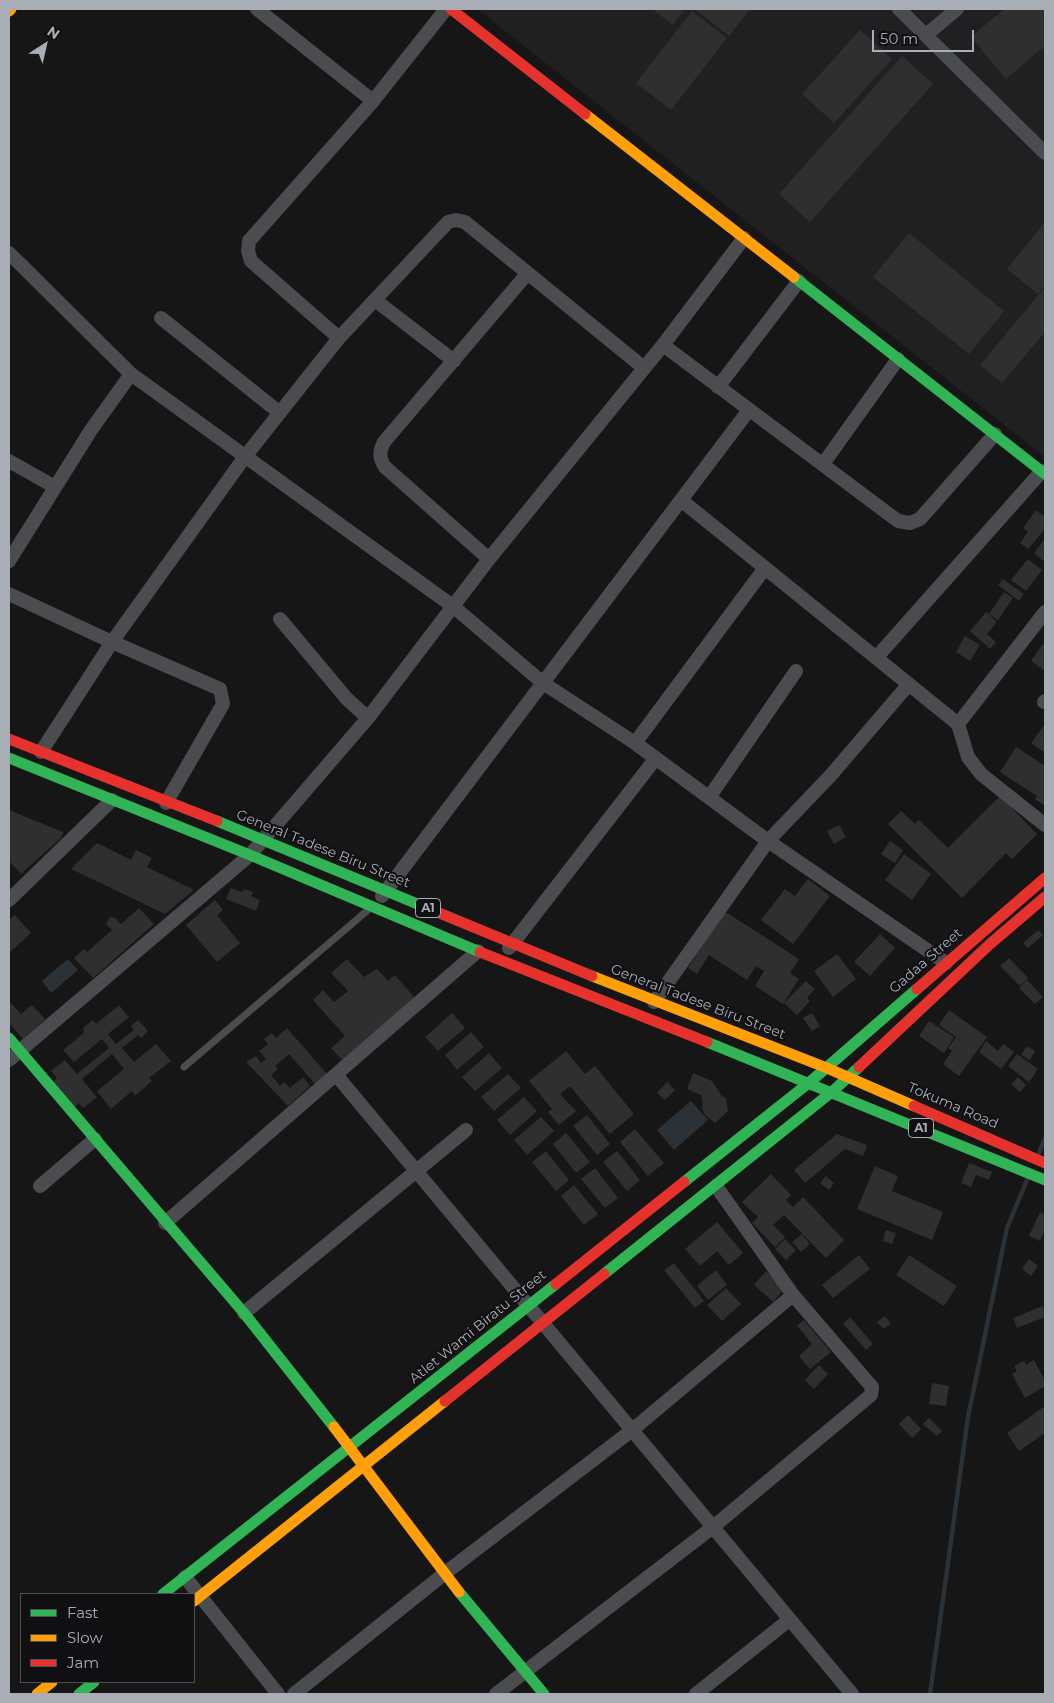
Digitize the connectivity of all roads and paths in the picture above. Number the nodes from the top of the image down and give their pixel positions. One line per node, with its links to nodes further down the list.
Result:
1 (257, 9): 7 (street)
2 (446, 9): 7 (street)
3 (451, 9): 9 (main road)
4 (899, 9): 6 (street)
5 (958, 9): 6 (street)
6 (926, 36): 8 (street)
7 (374, 101): 15 (street)
8 (1045, 153)
9 (744, 238): 12 (main road); 16 (street)
10 (9, 254): 20 (street)
11 (527, 274): 13 (street); 18 (street); 19 (street)
12 (799, 281): 17 (main road); 21 (street)
13 (375, 300): 15 (street); 18 (street)
14 (161, 318): 23 (street)
15 (339, 338): 23 (street)
16 (663, 345): 19 (street); 21 (street)
17 (898, 359): 24 (main road); 27 (street)
18 (454, 361): 31 (street)
19 (644, 368): 31 (street)
20 (131, 374): 25 (street); 29 (street)
21 (718, 387): 22 (street)
22 (749, 410): 27 (street); 30 (street)
23 (280, 413): 25 (street)
24 (995, 434): 27 (street); 28 (main road)
25 (244, 458): 35 (street); 38 (street)
26 (9, 461): 29 (street)
27 (823, 464)
28 (1044, 473): 39 (street)
29 (55, 487): 32 (street)
30 (681, 500): 33 (street); 41 (street)
31 (489, 559): 35 (street)
32 (9, 561)
33 (765, 568): 39 (street); 46 (street)
34 (9, 594): 38 (street)
35 (454, 607): 41 (street); 43 (street)
36 (1045, 612): 44 (street)
37 (280, 619): 43 (street)
38 (112, 642): 48 (street); 53 (street)
39 (876, 658): 42 (street)
40 (796, 671): 51 (street)
41 (543, 684): 46 (street); 59 (street)
42 (908, 684): 44 (street); 56 (street)
43 (368, 718): 55 (street)
44 (958, 724): 54 (street)
45 (13, 741): 47 (main road); 48 (main road, General Tadese Biru Street / A1)
46 (635, 743): 50 (street)
47 (9, 751)
48 (41, 752): 53 (main road, General Tadese Biru Street / A1)
49 (9, 758): 52 (main road, A1)
50 (656, 758): 51 (street); 63 (street)
51 (710, 796): 56 (street)
52 (112, 800): 57 (main road, A1); 61 (street)
53 (166, 803): 55 (main road, General Tadese Biru Street / A1)
54 (1045, 825)
55 (263, 839): 57 (street); 59 (main road, General Tadese Biru Street / A1)
56 (768, 841): 66 (street); 67 (street)
57 (250, 855): 62 (main road, A1); 69 (street)
58 (1045, 878): 66 (main road, Gadaa Street)
59 (386, 891): 62 (street); 63 (main road, General Tadese Biru Street / A1)
60 (1045, 897): 74 (main road)
61 (9, 900)
62 (373, 906): 64 (main road, A1); 71 (lane)
63 (512, 944): 65 (street); 67 (main road, General Tadese Biru Street / A1)
64 (478, 951): 65 (main road, A1); 73 (street)
65 (501, 961): 75 (main road, A1)
66 (946, 963): 72 (main road, Gadaa Street)
67 (654, 1002): 72 (main road, General Tadese Biru Street / A1)
68 (9, 1038): 69 (main road)
69 (20, 1051): 70 (street); 78 (main road)
70 (9, 1060)
71 (184, 1067)
72 (827, 1068): 74 (main road, General Tadese Biru Street / A1); 75 (main road, Gadaa Street)
73 (337, 1076): 82 (street); 86 (street)
74 (848, 1077): 76 (main road); 79 (main road, Tokuma Road / A1)
75 (810, 1082): 76 (main road, A1); 88 (main road, Atlet Wami Biratu Street)
76 (833, 1091): 80 (main road, A1); 85 (main road)
77 (466, 1130): 82 (street)
78 (95, 1139): 84 (street); 86 (main road)
79 (991, 1139): 80 (main road); 81 (main road, Tokuma Road / A1)
80 (983, 1154): 83 (main road, A1)
81 (1045, 1163)
82 (417, 1170): 88 (street); 89 (street)
83 (1045, 1180)
84 (40, 1186)
85 (716, 1186): 87 (street); 90 (main road)
86 (165, 1223): 89 (main road)
87 (793, 1295): 91 (street); 94 (street)
88 (528, 1306): 90 (street); 92 (main road, Atlet Wami Biratu Street)
89 (244, 1313): 92 (main road)
90 (542, 1324): 91 (street); 93 (main road)
91 (630, 1431): 94 (street); 95 (street)
92 (350, 1448): 93 (main road); 96 (main road, Atlet Wami Biratu Street)
93 (361, 1466): 95 (main road); 99 (main road)
94 (713, 1527): 100 (street); 101 (street)
95 (444, 1574): 101 (main road); 107 (street)
96 (185, 1577): 97 (main road, Atlet Wami Biratu Street); 98 (street)
97 (163, 1593)
98 (194, 1593)
99 (197, 1598): 106 (street)
100 (788, 1620): 110 (street); 111 (street)
101 (525, 1670): 108 (street); 109 (main road)
102 (51, 1683): 104 (main road)
103 (93, 1683): 105 (main road)
104 (36, 1694)
105 (79, 1694)
106 (278, 1694)
107 (294, 1694)
108 (496, 1694)
109 (544, 1694)
110 (696, 1694)
111 (852, 1694)

